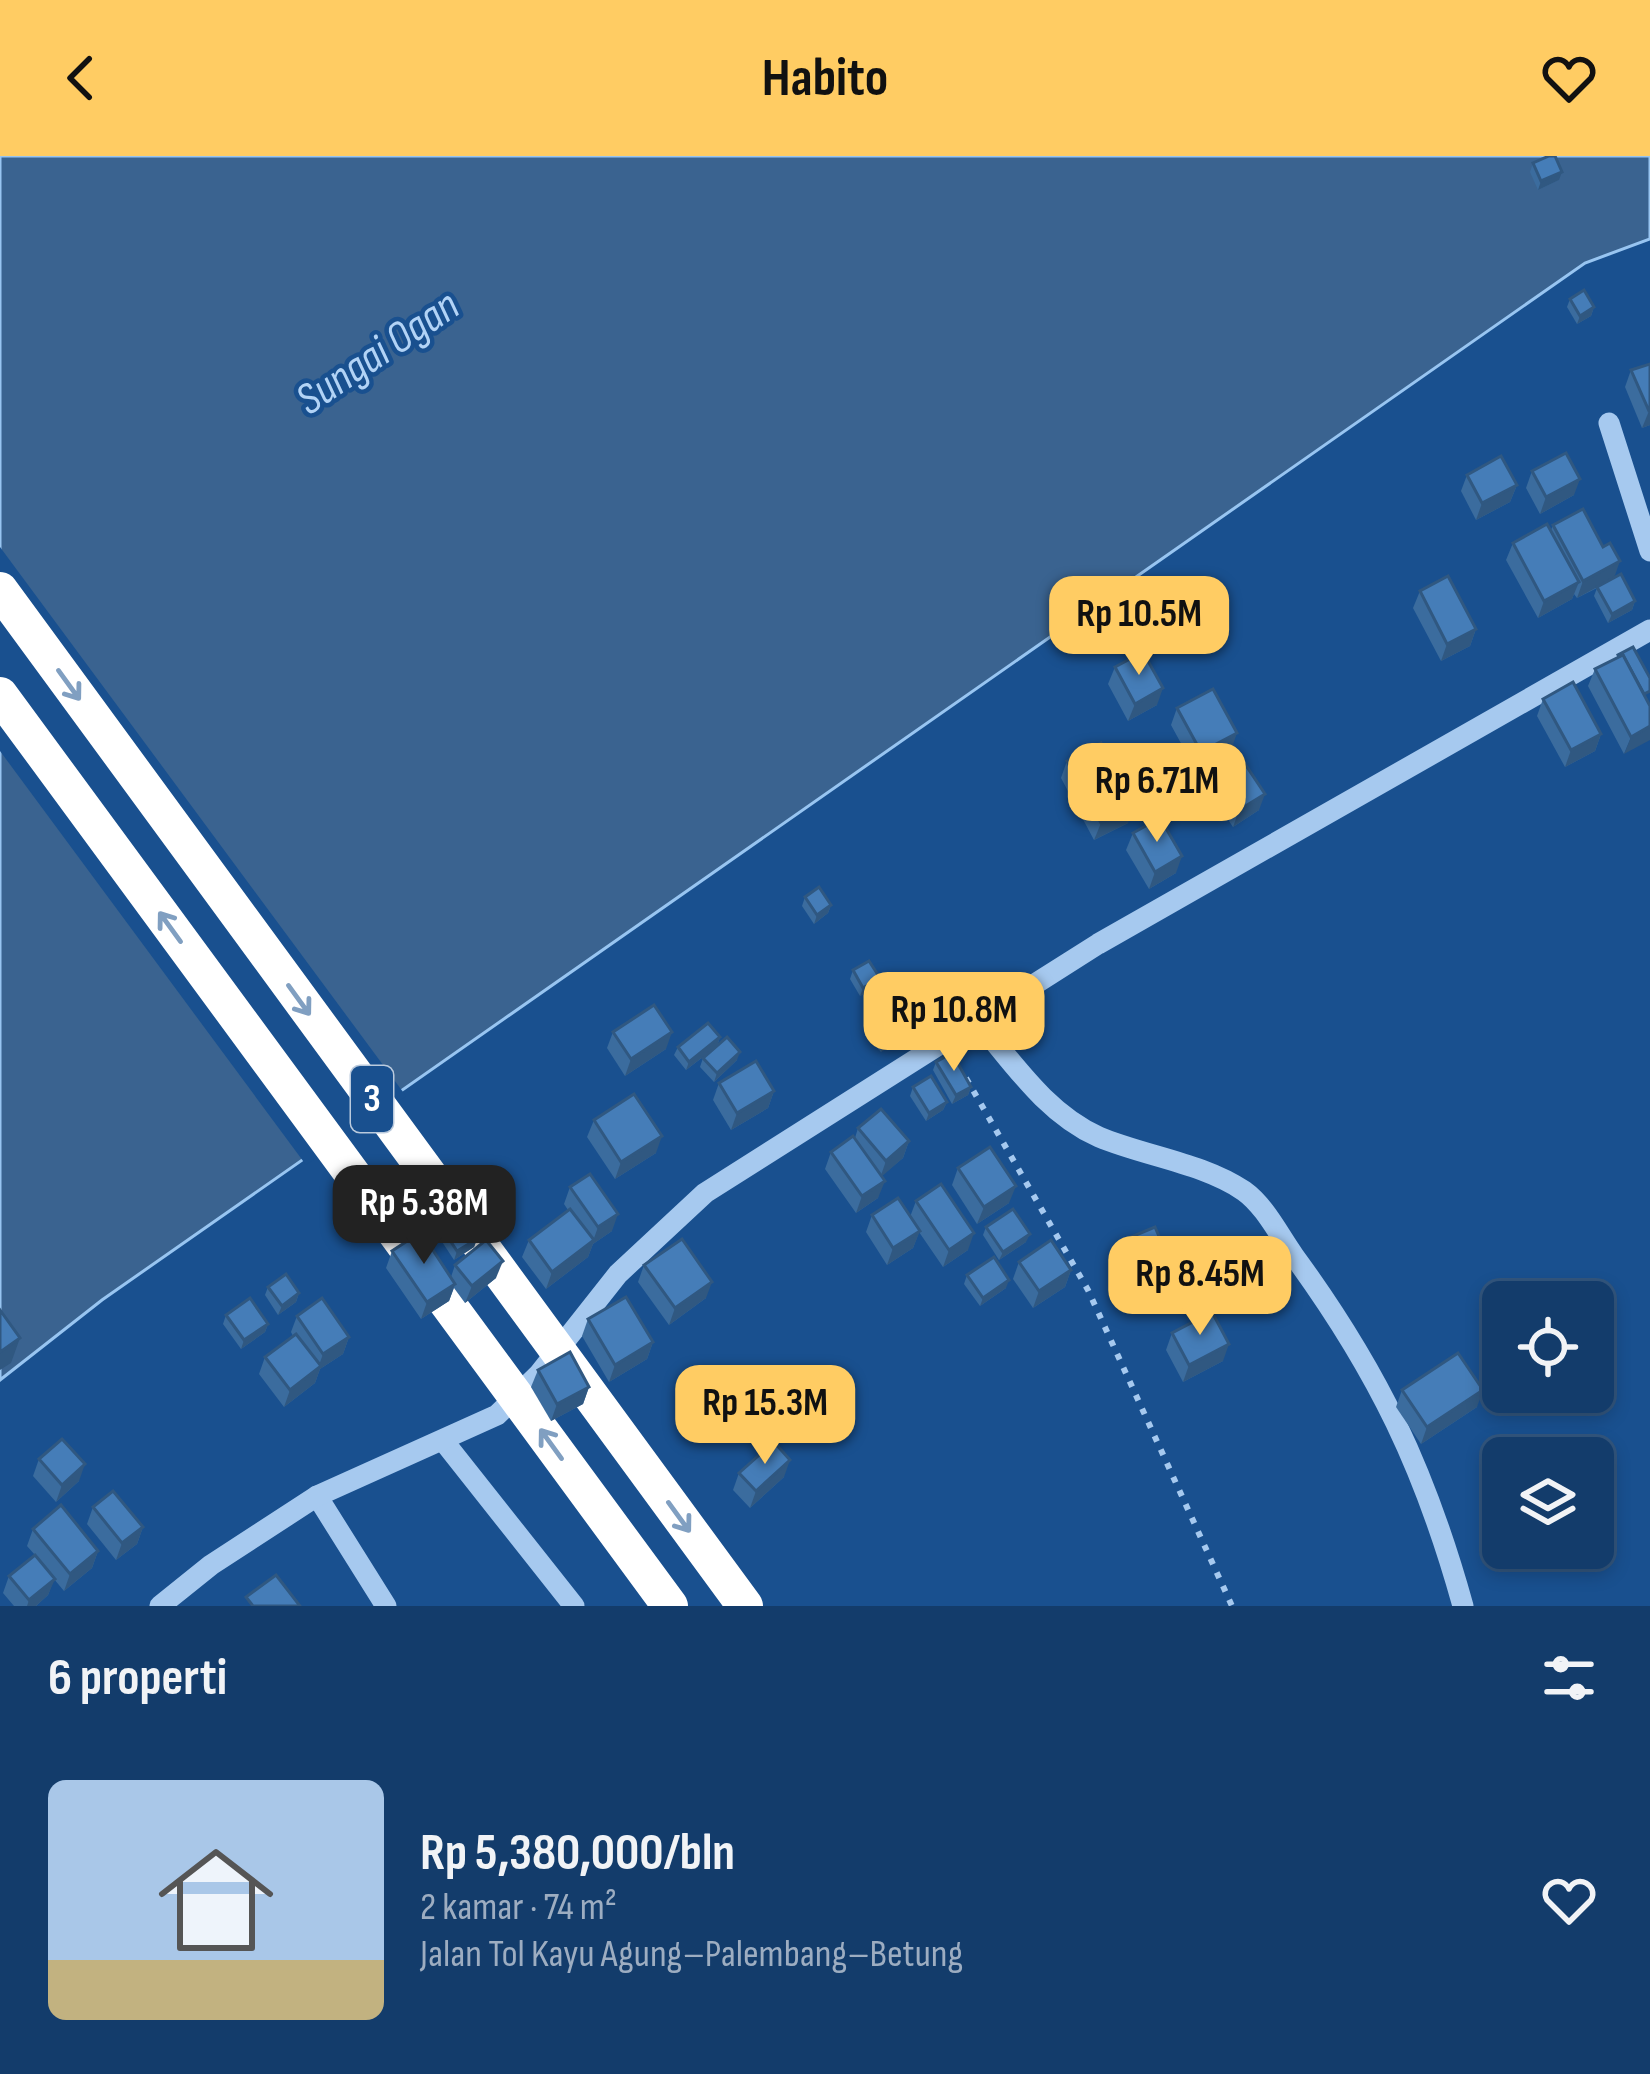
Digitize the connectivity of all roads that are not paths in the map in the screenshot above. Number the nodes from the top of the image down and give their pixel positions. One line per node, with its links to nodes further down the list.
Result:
1 (1609, 423): 2 (street)
2 (1650, 551)
3 (0, 590): 13 (highway, 3, one-way to 13, bridge)
4 (1650, 630): 6 (street)
5 (0, 695): 12 (highway, 3, one-way to 5, bridge)
6 (975, 1018): 7 (street); 14 (street)
7 (445, 1443): 8 (street); 11 (street)
8 (317, 1496): 9 (street); 10 (street)
9 (160, 1606)
10 (386, 1606)
11 (574, 1606)
12 (670, 1606)
13 (745, 1606)
14 (1463, 1606)

